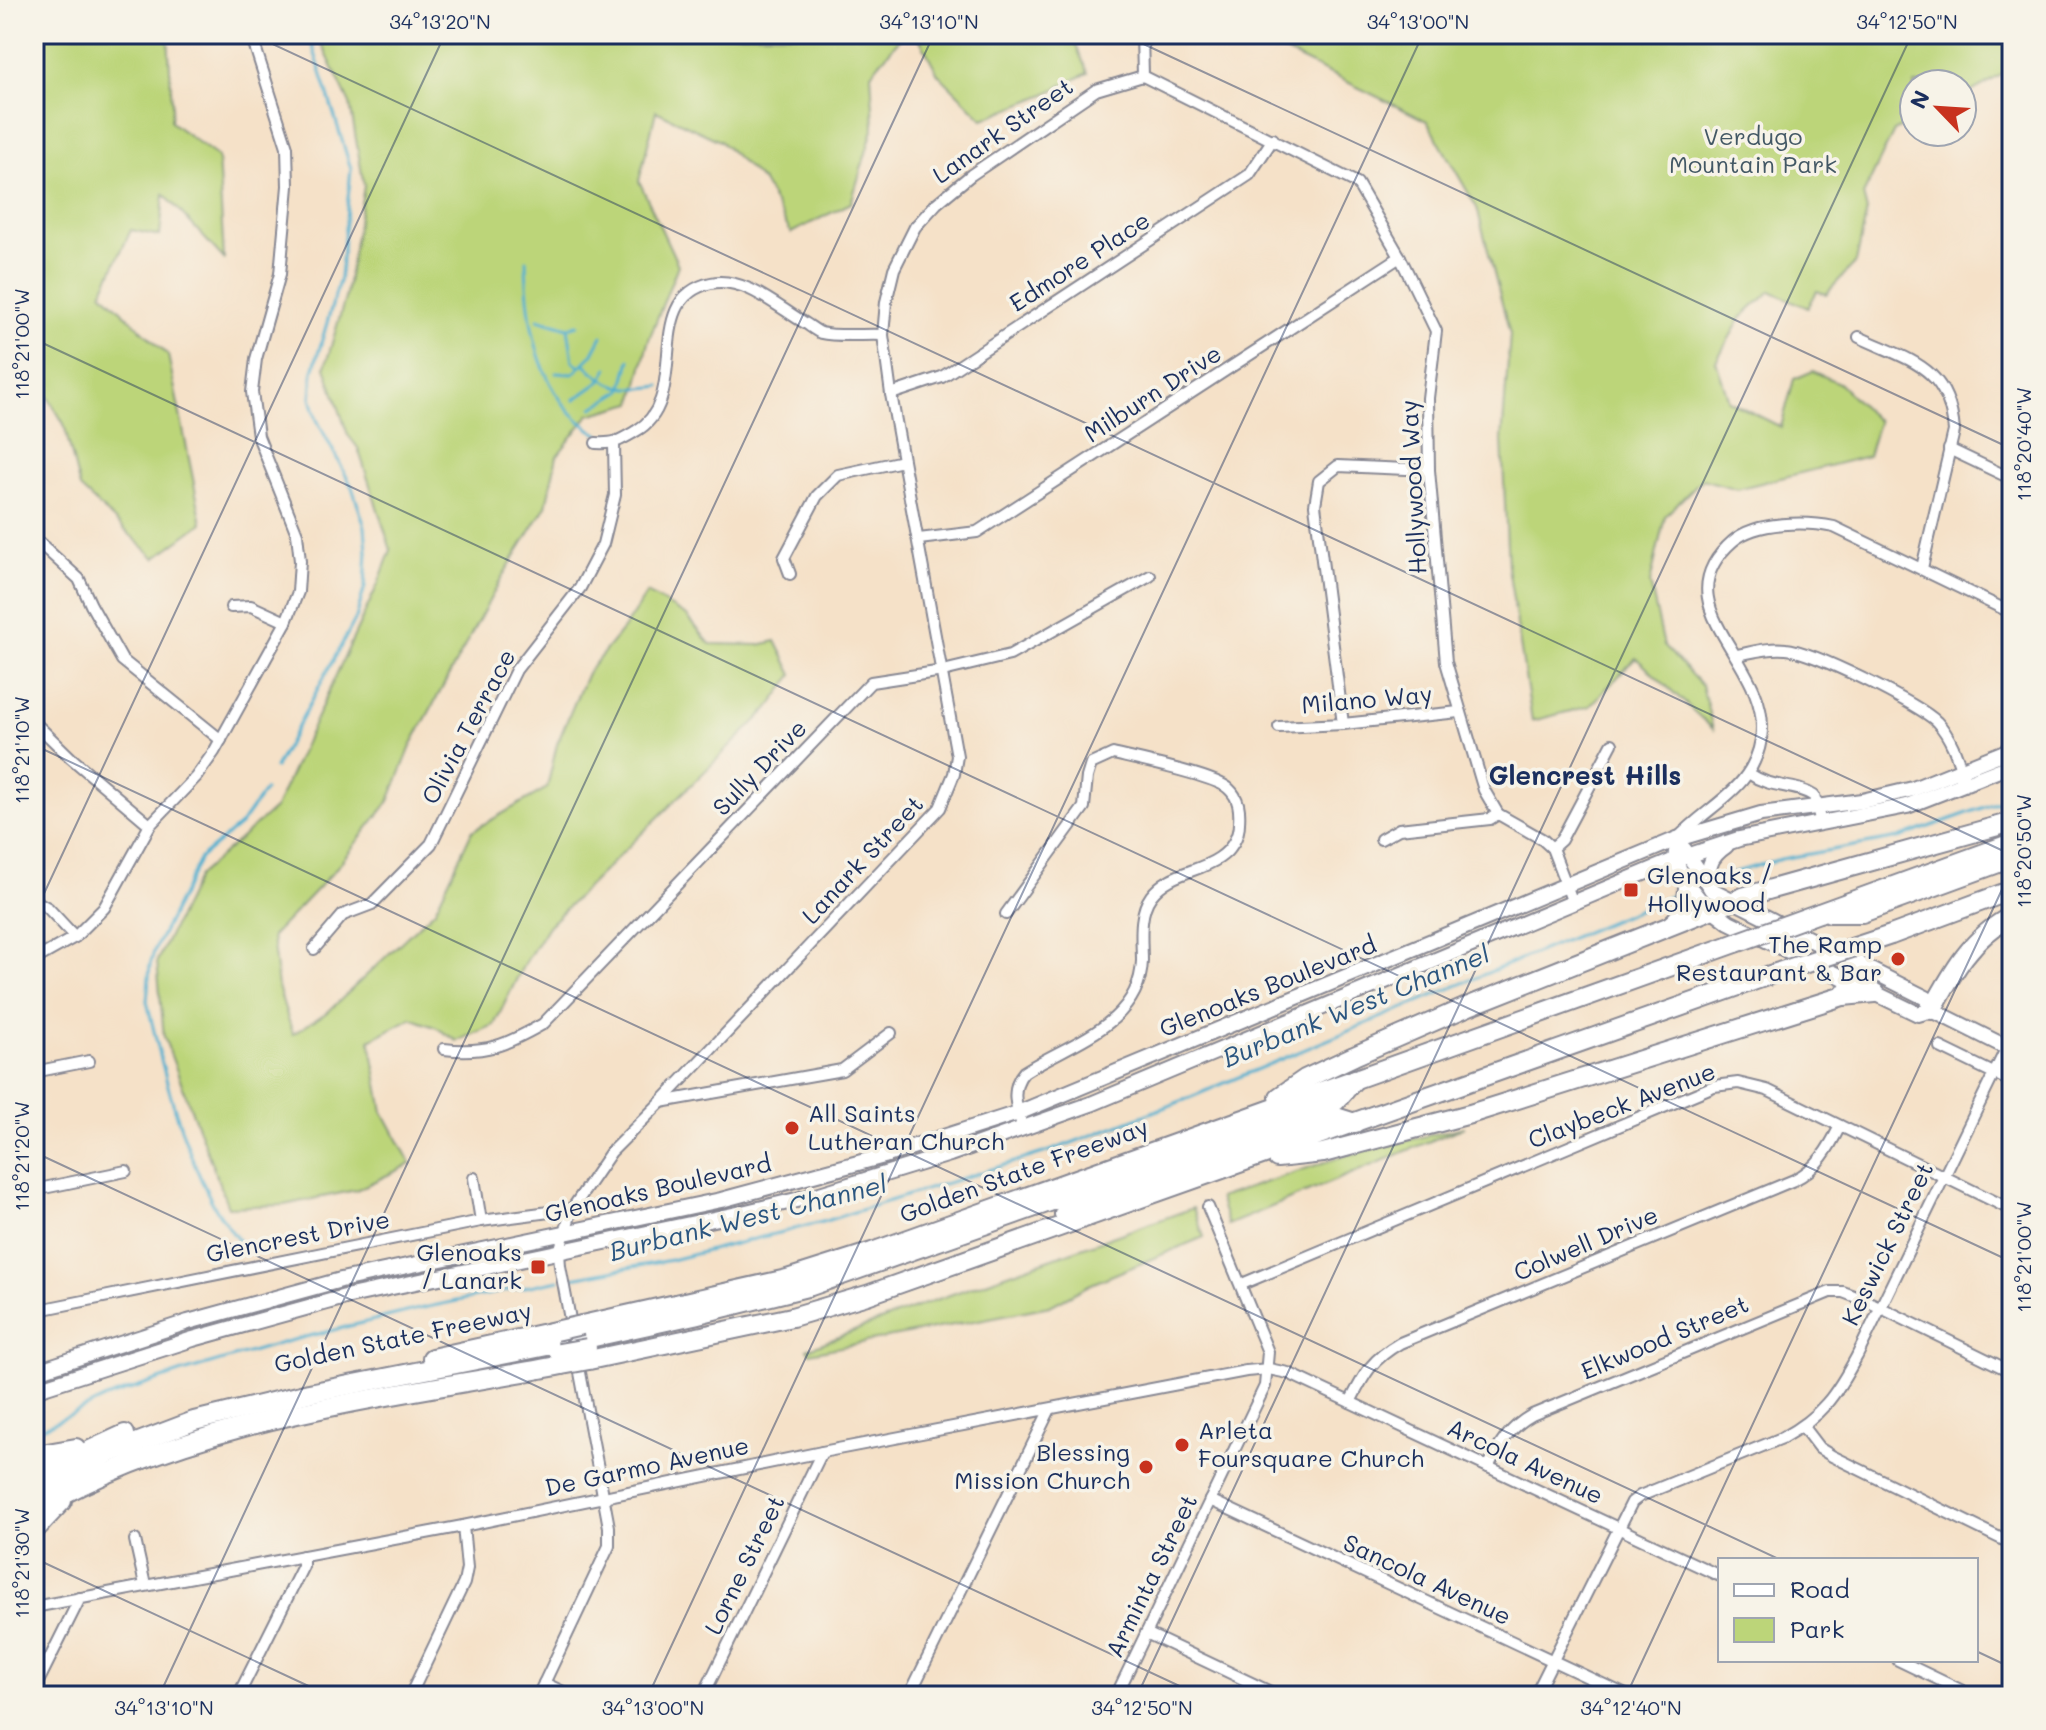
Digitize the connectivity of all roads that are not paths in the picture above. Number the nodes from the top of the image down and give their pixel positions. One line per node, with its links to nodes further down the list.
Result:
1 (251, 34): 22 (street)
2 (1142, 34): 3 (street)
3 (1143, 76): 4 (street, Hollywood Way); 6 (street, Lanark Street)
4 (1273, 139): 5 (street, Hollywood Way); 8 (street, Edmore Place)
5 (1400, 257): 13 (street, Hollywood Way); 16 (street, Milburn Drive)
6 (883, 335): 8 (street, Lanark Street); 10 (street)
7 (1859, 337): 11 (street)
8 (891, 394): 12 (street, Lanark Street)
9 (596, 443): 10 (street)
10 (614, 444): 60 (street, Olivia Terrace)
11 (1949, 449): 14 (street); 17 (street)
12 (903, 461): 16 (street, Lanark Street); 18 (street)
13 (1429, 470): 25 (street, Hollywood Way); 27 (street)
14 (2012, 479)
15 (34, 538): 29 (street)
16 (919, 539): 24 (street, Lanark Street)
17 (1922, 568): 21 (street); 23 (street)
18 (790, 574)
19 (1150, 576): 24 (street, Sully Drive)
20 (231, 607): 22 (street)
21 (2012, 613)
22 (286, 622): 29 (street)
23 (1737, 655): 33 (street); 34 (street)
24 (943, 671): 71 (street, Sully Drive); 77 (street, Lanark Street)
25 (1459, 712): 27 (street, Milano Way); 36 (street, Hollywood Way)
26 (34, 722): 39 (street)
27 (1343, 724): 28 (street, Milano Way)
28 (1279, 727)
29 (221, 740): 39 (street)
30 (1612, 744): 44 (street)
31 (2012, 749): 34 (main road)
32 (2012, 765): 34 (main road)
33 (1750, 774): 35 (street); 41 (street)
34 (1964, 777): 35 (main road, Glenoaks Boulevard); 38 (main road, Glenoaks Boulevard)
35 (1818, 807): 38 (street); 41 (main road, Glenoaks Boulevard)
36 (1498, 814): 40 (street); 44 (street)
37 (2012, 822): 52 (highway)
38 (1821, 823): 42 (main road, Glenoaks Boulevard)
39 (150, 825): 59 (street)
40 (1381, 839)
41 (1677, 839): 45 (main road); 48 (main road, Glenoaks Boulevard)
42 (1739, 839): 45 (main road, Glenoaks Boulevard); 49 (main road)
43 (2012, 843): 53 (highway, Golden State Freeway)
44 (1552, 848): 48 (street)
45 (1682, 858): 47 (main road); 49 (main road); 54 (main road, Glenoaks Boulevard)
46 (2012, 858): 53 (highway)
47 (1686, 883): 55 (main road); 58 (main road)
48 (1567, 887): 54 (street); 63 (main road, Glenoaks Boulevard)
49 (1712, 890): 52 (main road)
50 (2012, 890): 80 (highway, Golden State Freeway, bridge)
51 (34, 900): 59 (street)
52 (1734, 901): 55 (highway); 62 (main road)
53 (1870, 902): 75 (highway, Golden State Freeway, bridge)
54 (1573, 903): 64 (main road, Glenoaks Boulevard)
55 (1713, 909): 58 (highway); 65 (main road)
56 (1006, 914): 78 (street)
57 (2012, 916): 67 (highway)
58 (1662, 929): 79 (highway)
59 (75, 937): 61 (street)
60 (314, 949)
61 (34, 960)
62 (1854, 961): 65 (highway); 67 (main road)
63 (1375, 966): 64 (main road); 78 (main road, Glenoaks Boulevard)
64 (1382, 982): 82 (main road, Glenoaks Boulevard)
65 (1848, 989): 66 (highway); 83 (highway)
66 (1875, 993): 67 (main road)
67 (1932, 1010): 70 (main road)
68 (891, 1033): 77 (street)
69 (1940, 1047): 74 (street)
70 (2009, 1048): 74 (street, Keswick Street)
71 (444, 1049)
72 (89, 1061): 73 (street)
73 (34, 1072)
74 (1994, 1073): 76 (street); 85 (street, Keswick Street)
75 (1356, 1077): 79 (highway, Golden State Freeway); 97 (highway)
76 (2012, 1082)
77 (661, 1102): 89 (street, Lanark Street)
78 (1018, 1113): 82 (street); 92 (main road, Glenoaks Boulevard)
79 (1253, 1113): 97 (highway, Golden State Freeway)
80 (1355, 1123): 83 (highway, Golden State Freeway); 97 (highway)
81 (1840, 1126): 85 (street, Claybeck Avenue); 94 (street, Claybeck Avenue); 103 (street, Colwell Drive)
82 (1023, 1129): 93 (main road, Glenoaks Boulevard)
83 (1250, 1161): 97 (highway, Golden State Freeway)
84 (126, 1171): 87 (street)
85 (1943, 1177): 90 (street, Claybeck Avenue); 95 (street, Keswick Street)
86 (474, 1178): 91 (street)
87 (34, 1190)
88 (1208, 1207): 94 (street)
89 (572, 1209): 91 (street, Glencrest Drive); 92 (street, Lanark Street)
90 (2012, 1210)
91 (481, 1221): 96 (street, Glencrest Drive)
92 (564, 1232): 93 (street, Lanark Street); 100 (main road, Glenoaks Boulevard)
93 (560, 1259): 102 (main road, Glenoaks Boulevard); 113 (street, Lanark Street)
94 (1242, 1284): 99 (street)
95 (1879, 1307): 101 (street, Elkwood Street); 105 (street, Keswick Street); 109 (street, Elkwood Street)
96 (34, 1311)
97 (586, 1343): 98 (highway, Golden State Freeway, bridge); 98 (highway, Golden State Freeway, bridge)
98 (558, 1348): 106 (highway, Golden State Freeway); 111 (highway, Golden State Freeway); 112 (highway); 114 (highway)
99 (1269, 1369): 103 (street, Arcola Avenue); 104 (street, De Garmo Avenue); 115 (street, Arminta Street)
100 (34, 1372)
101 (2012, 1372)
102 (34, 1390)
103 (1350, 1402): 109 (street, Arcola Avenue)
104 (1050, 1409): 107 (street, De Garmo Avenue); 138 (street)
105 (1803, 1427): 118 (street, Keswick Street); 121 (street)
106 (102, 1443): 108 (highway); 110 (highway, Golden State Freeway)
107 (822, 1452): 113 (street, De Garmo Avenue); 137 (street, Lorne Street)
108 (34, 1459)
109 (1488, 1467): 118 (street, Arcola Avenue)
110 (34, 1476)
111 (72, 1490): 116 (highway, Golden State Freeway); 119 (highway)
112 (34, 1491)
113 (603, 1497): 117 (street, De Garmo Avenue); 131 (street, Lanark Street)
114 (34, 1499)
115 (1210, 1500): 128 (street, Arminta Street); 129 (street, Sancola Avenue)
116 (34, 1510)
117 (463, 1526): 122 (street, De Garmo Avenue); 134 (street)
118 (1618, 1527): 123 (street, Arcola Avenue); 129 (street, Keswick Street)
119 (34, 1531)
120 (135, 1540): 124 (street)
121 (2012, 1544)
122 (303, 1556): 124 (street, De Garmo Avenue); 133 (street)
123 (1718, 1575)
124 (145, 1585): 126 (street, De Garmo Avenue)
125 (34, 1595): 127 (street)
126 (80, 1598): 127 (street, De Garmo Avenue); 132 (street)
127 (35, 1607)
128 (1146, 1633): 139 (street, Arminta Street); 140 (street)
129 (1552, 1660): 141 (street, Keswick Street); 142 (street, Sancola Avenue)
130 (1902, 1662): 143 (street)
131 (544, 1683): 135 (street, Lanark Street); 136 (street)
132 (34, 1690)
133 (238, 1696)
134 (410, 1696)
135 (538, 1696)
136 (572, 1696)
137 (703, 1696)
138 (909, 1696)
139 (1116, 1696)
140 (1279, 1696)
141 (1535, 1696)
142 (1628, 1696)
143 (1973, 1696)

